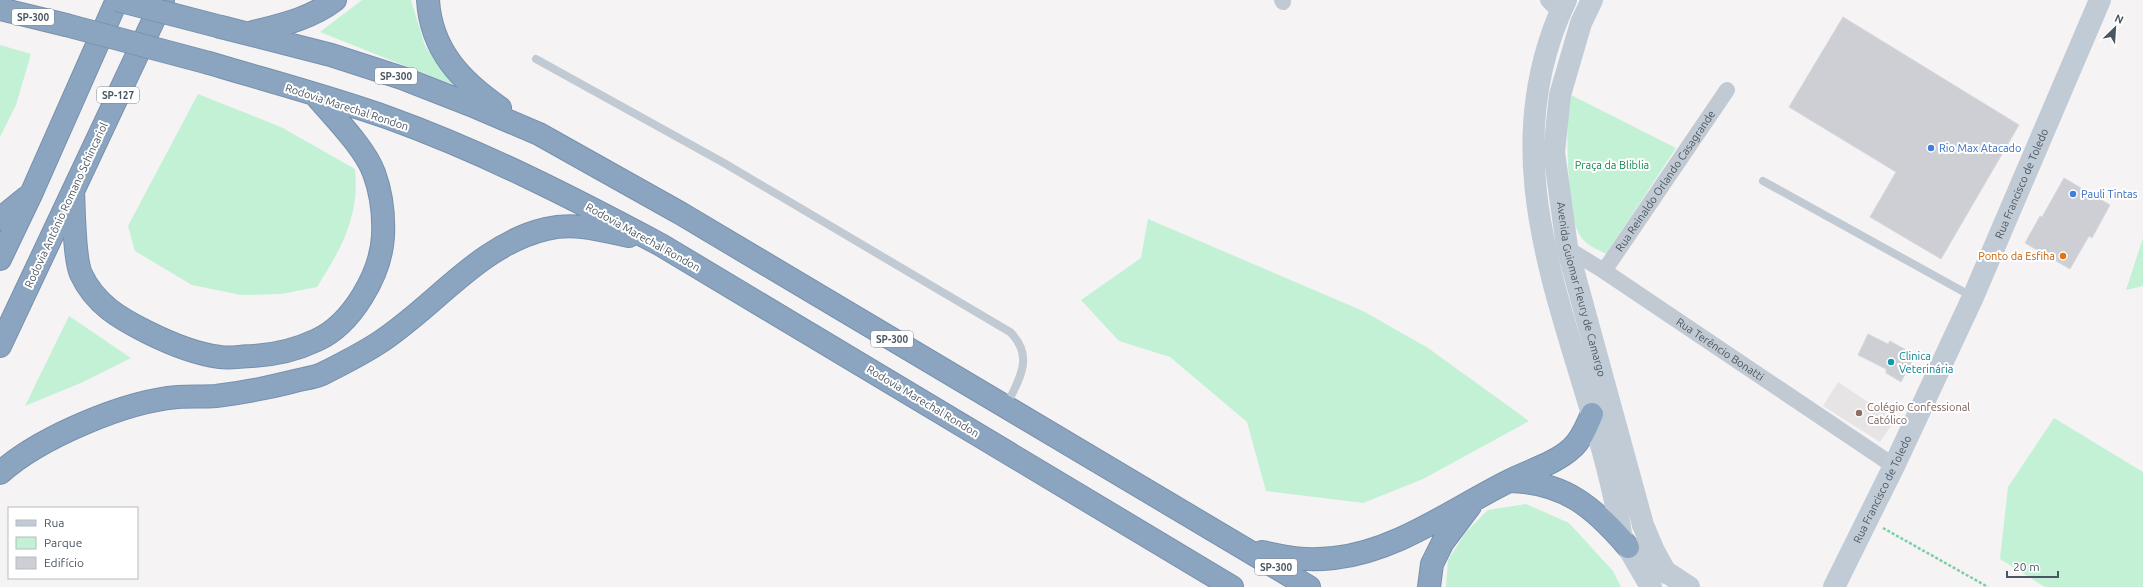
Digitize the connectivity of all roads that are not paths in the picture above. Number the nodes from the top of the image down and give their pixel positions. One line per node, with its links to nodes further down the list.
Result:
1 (117, 0): 9 (highway, SP-300, bridge); 16 (highway)
2 (163, 0): 15 (highway, Rodovia Antônio Romano Schincariol / SP-127)
3 (335, 0): 9 (highway)
4 (428, 0): 13 (highway)
5 (1592, 0): 20 (street, Avenida Guiomar Fleury de Camargo)
6 (2100, 0): 23 (street, Rua Francisco de Toledo)
7 (1558, 4): 18 (street)
8 (0, 9): 12 (highway, Rodovia Marechal Rondon / SP-300, bridge)
9 (247, 34): 13 (highway, SP-300)
10 (536, 59): 25 (lane)
11 (1727, 90): 22 (street, Rua Reinaldo Orlando Casagrande)
12 (316, 96): 15 (highway); 19 (highway, Rodovia Marechal Rondon / SP-300)
13 (539, 134): 25 (highway, SP-300)
14 (1763, 181): 23 (lane)
15 (74, 191): 24 (highway, Rodovia Antônio Romano Schincariol / SP-127)
16 (32, 192): 17 (highway); 21 (highway)
17 (0, 219)
18 (1543, 238): 20 (street, Rua Terêncio Bonatti); 26 (street)
19 (661, 245): 28 (highway); 34 (highway, Rodovia Marechal Rondon / SP-300)
20 (1567, 248): 22 (street, Rua Terêncio Bonatti); 33 (street, Avenida Guiomar Fleury de Camargo)
21 (0, 259)
22 (1604, 272): 27 (street, Rua Terêncio Bonatti)
23 (1973, 297): 27 (street, Rua Francisco de Toledo)
24 (0, 346)
25 (1006, 407): 32 (highway, SP-300)
26 (1592, 414): 29 (highway); 31 (street)
27 (1894, 466): 35 (street, Rua Francisco de Toledo)
28 (0, 473)
29 (1509, 481): 30 (highway); 31 (highway)
30 (1474, 501): 32 (highway); 37 (highway)
31 (1625, 543): 33 (street)
32 (1243, 548): 36 (highway, SP-300)
33 (1658, 580): 38 (street)
34 (1230, 586)
35 (1832, 586)
36 (1309, 587)
37 (1429, 587)
38 (1689, 587)

